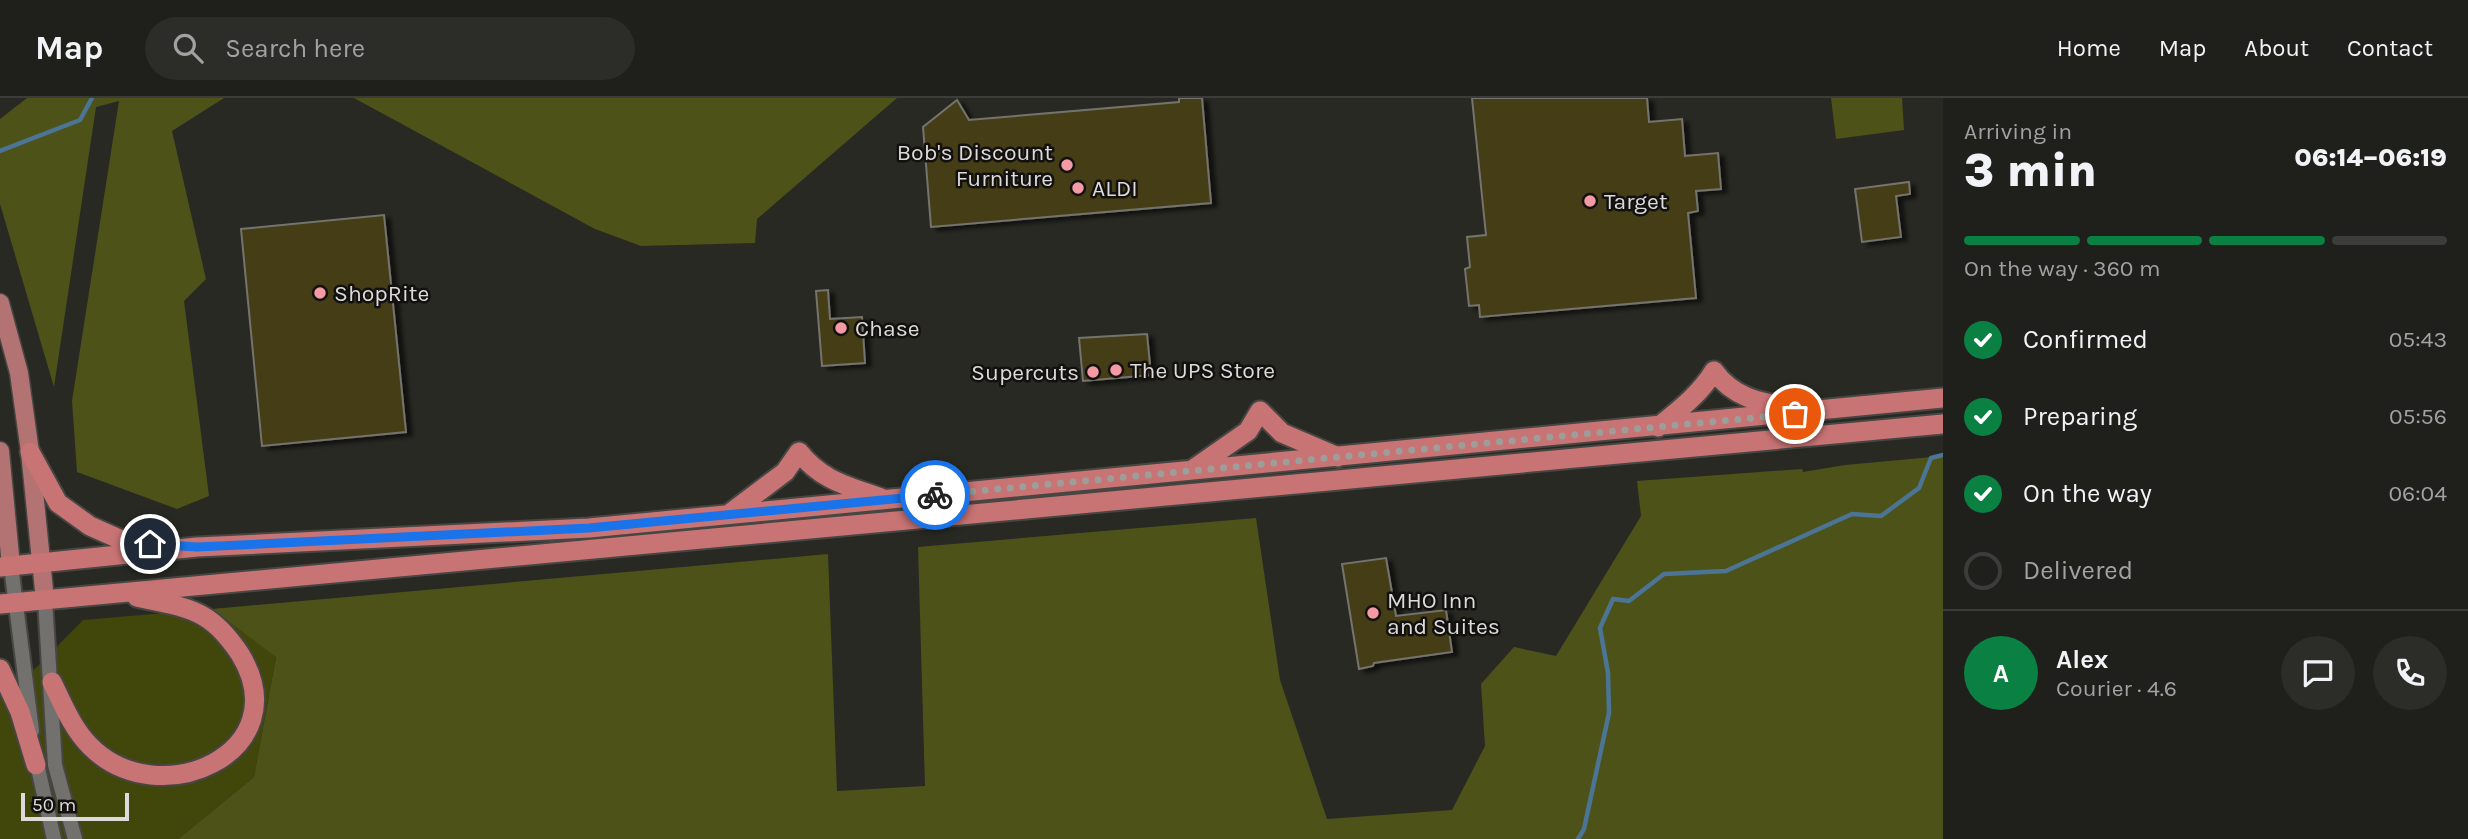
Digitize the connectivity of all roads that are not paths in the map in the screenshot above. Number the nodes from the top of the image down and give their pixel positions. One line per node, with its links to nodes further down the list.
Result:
1 (0, 303): 7 (main road)
2 (1943, 398): 3 (highway)
3 (1823, 411): 5 (highway); 5 (highway)
4 (1943, 425): 15 (highway)
5 (1658, 427): 8 (highway)
6 (0, 451): 14 (main road)
7 (30, 452): 12 (highway); 13 (main road)
8 (1339, 457): 9 (highway); 9 (highway)
9 (1191, 471): 10 (highway)
10 (885, 500): 11 (highway); 11 (highway)
11 (728, 515): 12 (highway)
12 (197, 547): 13 (highway)
13 (42, 564): 14 (highway); 16 (main road)
14 (6, 567): 17 (street)
15 (118, 593): 16 (highway); 19 (highway)
16 (45, 600): 17 (highway); 19 (street)
17 (9, 603): 20 (street)
18 (0, 669): 20 (highway)
19 (52, 682): 22 (street)
20 (36, 765): 21 (street)
21 (54, 839)
22 (75, 839)

